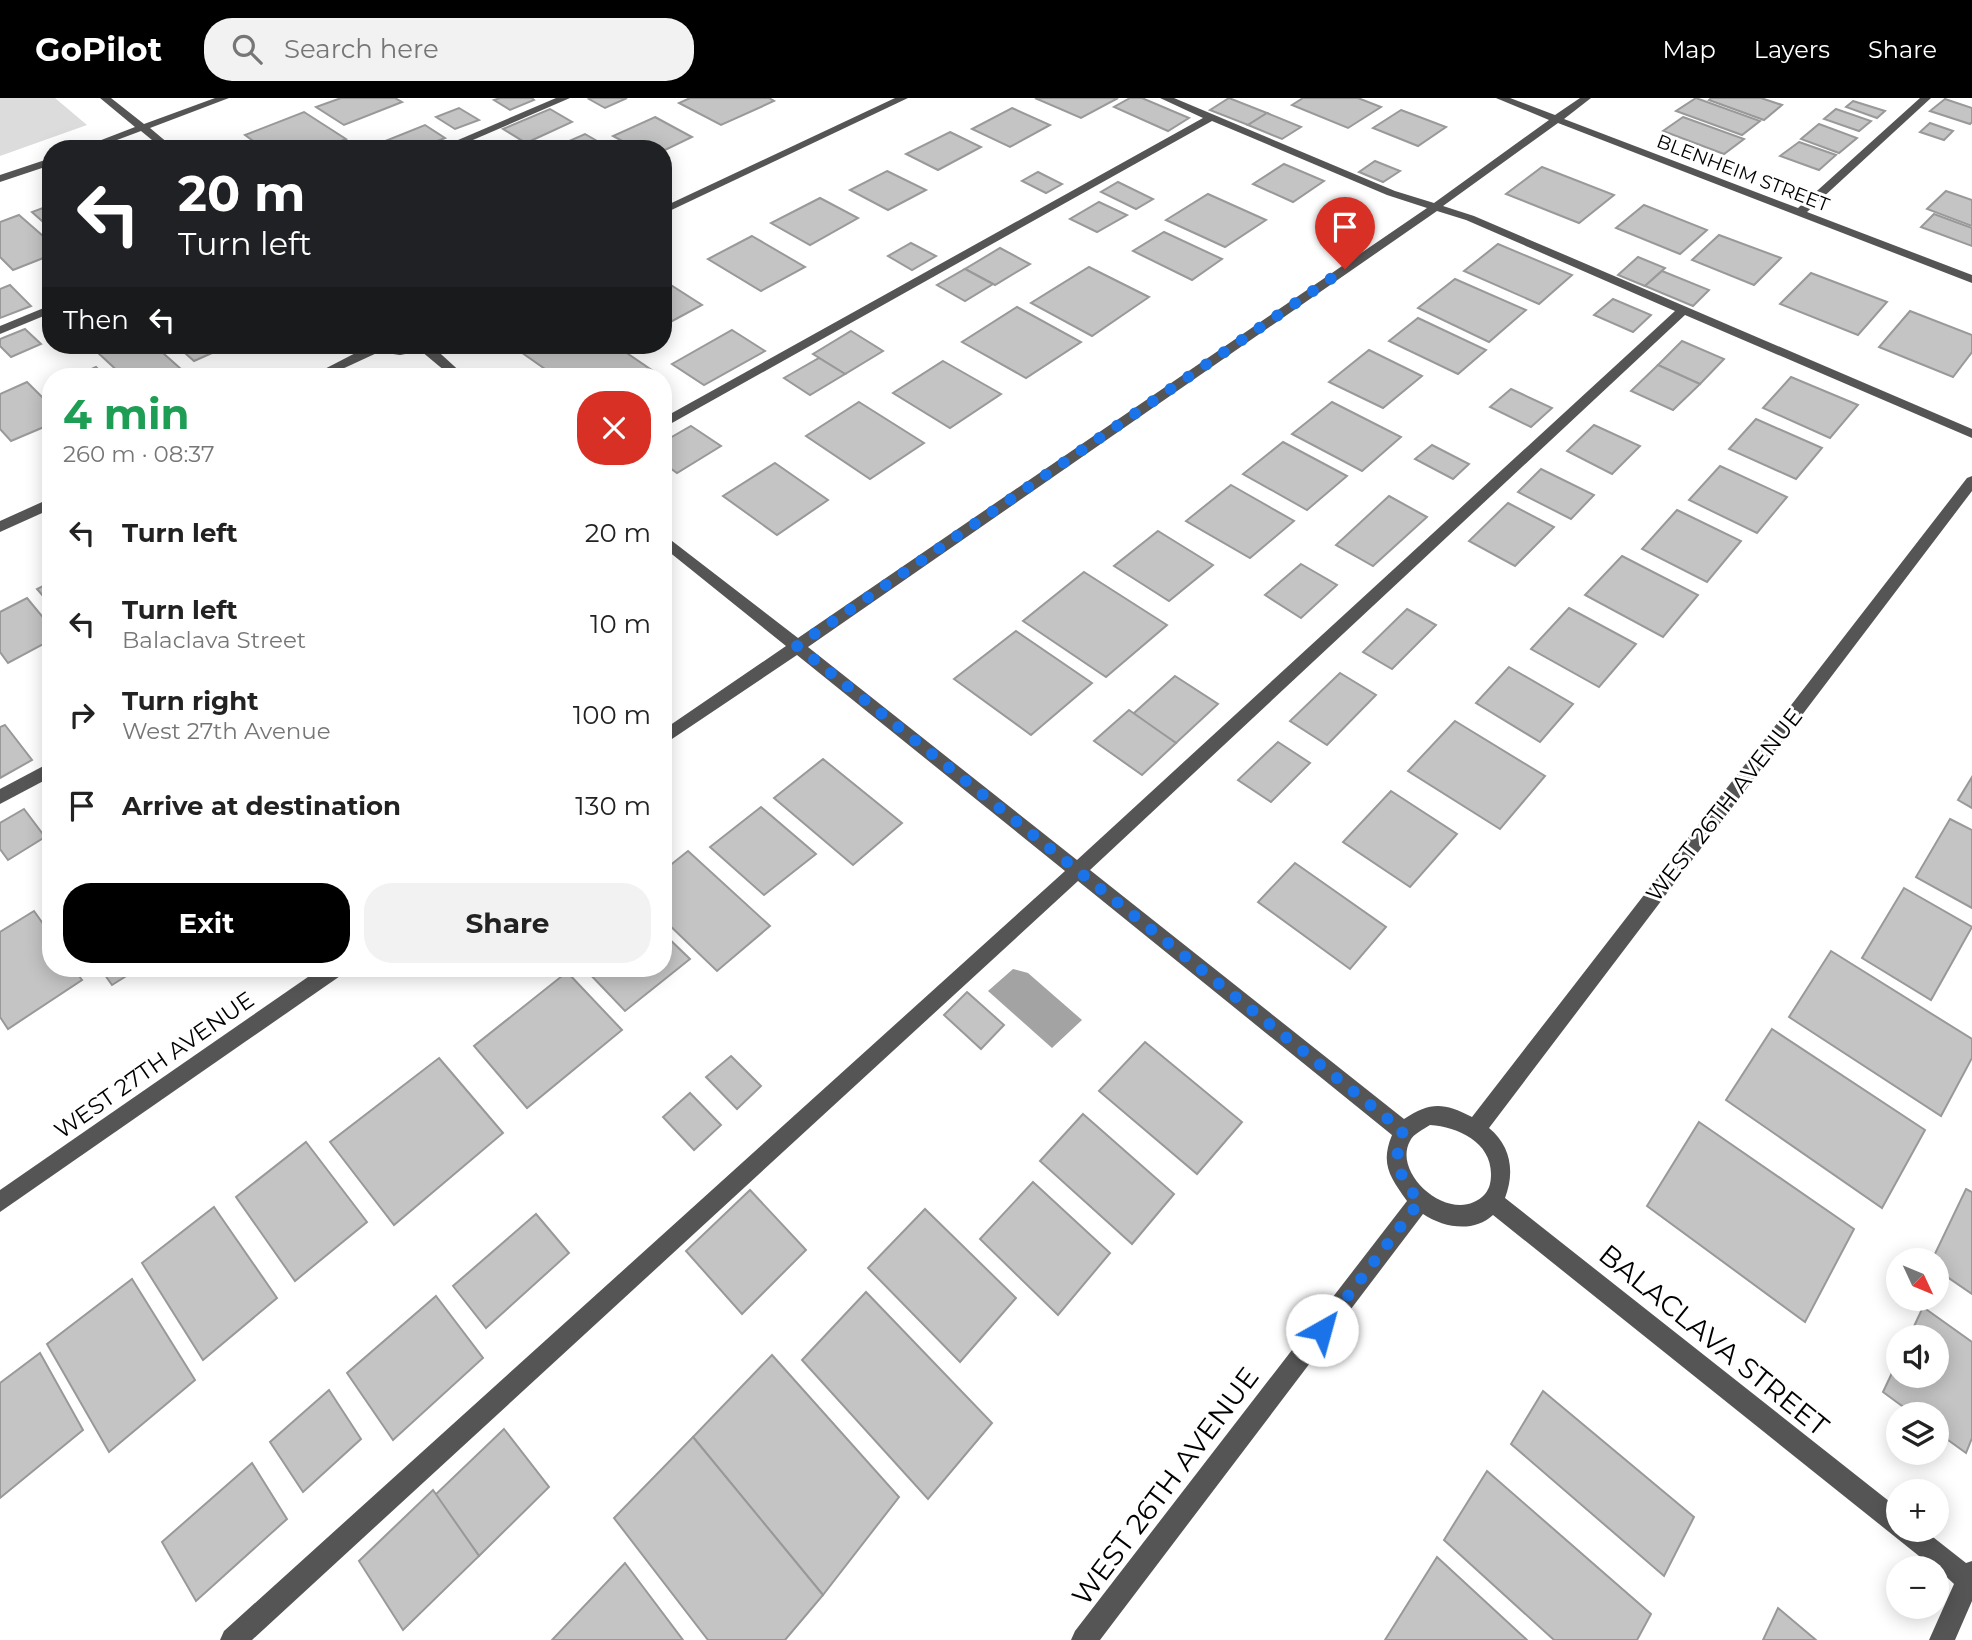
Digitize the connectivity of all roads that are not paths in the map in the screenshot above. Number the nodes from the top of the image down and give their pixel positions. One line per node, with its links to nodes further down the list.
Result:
1 (105, 98): 11 (street)
2 (224, 98): 11 (street)
3 (565, 98): 14 (street)
4 (903, 98): 17 (street)
5 (1165, 98): 9 (street)
6 (1501, 98): 10 (street, BLENHEIM STREET)
7 (1586, 98): 10 (street)
8 (1926, 98): 19 (street)
9 (1210, 118): 18 (street); 28 (street)
10 (1556, 119): 18 (street); 19 (street, BLENHEIM STREET)
11 (143, 127): 12 (street); 13 (street)
12 (108, 140)
13 (159, 140)
14 (464, 140)
15 (42, 163): 16 (street)
16 (0, 179)
17 (672, 207)
18 (1435, 207): 21 (street); 34 (street)
19 (1798, 214): 20 (street, BLENHEIM STREET)
20 (1972, 279)
21 (1682, 311): 29 (street); 38 (street)
22 (42, 313): 23 (street)
23 (0, 330)
24 (362, 354): 26 (street)
25 (433, 354): 27 (street)
26 (333, 368)
27 (449, 368)
28 (672, 419)
29 (1972, 434)
30 (1972, 481): 40 (street, WEST 26TH AVENUE)
31 (42, 507): 32 (street)
32 (0, 527)
33 (672, 546): 34 (street)
34 (797, 646): 35 (street); 38 (street)
35 (672, 733)
36 (42, 774): 37 (street)
37 (0, 797)
38 (1078, 871): 41 (street); 48 (street)
39 (323, 977): 43 (street, WEST 27TH AVENUE)
40 (1476, 1128): 41 (street); 44 (street)
41 (1403, 1131): 42 (street)
42 (1420, 1201): 44 (street); 49 (street, WEST 26TH AVENUE)
43 (0, 1202)
44 (1493, 1202): 45 (street, BALACLAVA STREET)
45 (1886, 1514)
46 (1921, 1542): 47 (street)
47 (1971, 1579): 50 (street)
48 (233, 1640)
49 (1084, 1640)
50 (1942, 1640)

